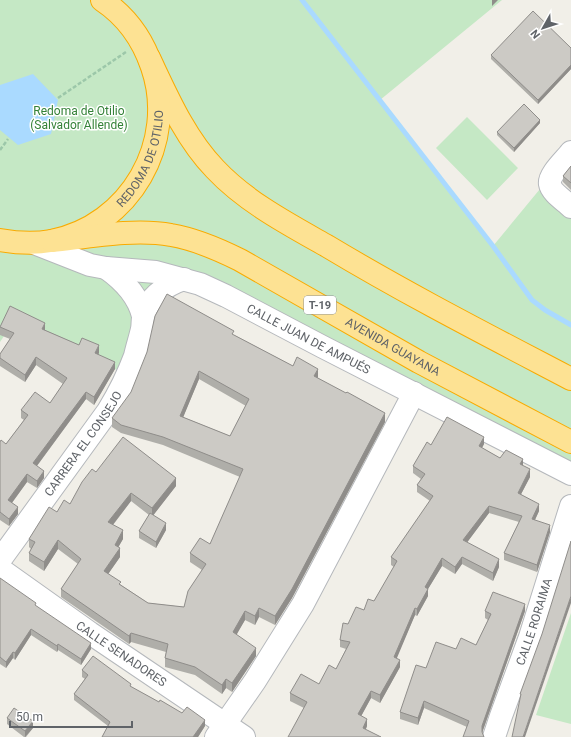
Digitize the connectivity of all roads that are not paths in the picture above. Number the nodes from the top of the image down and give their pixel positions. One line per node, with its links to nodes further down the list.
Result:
1 (102, 0): 3 (highway, REDOMA DE OTILIO / T-19)
2 (115, 0): 3 (street)
3 (140, 42): 7 (highway, REDOMA DE OTILIO / T-19); 11 (highway, T-19)
4 (571, 152): 5 (street)
5 (571, 207)
6 (0, 240): 7 (highway, REDOMA DE OTILIO / T-19)
7 (43, 242): 8 (street, CALLE JUAN DE AMPUÉS); 13 (highway, AVENIDA GUAYANA / T-19)
8 (106, 268): 9 (street, CALLE JUAN DE AMPUÉS); 10 (street)
9 (184, 279): 10 (street, CARRERA EL CONSEJO); 12 (street, CALLE JUAN DE AMPUÉS)
10 (143, 316): 16 (street, CARRERA EL CONSEJO)
11 (571, 379)
12 (414, 393): 14 (street, CALLE JUAN DE AMPUÉS); 18 (street)
13 (571, 442)
14 (571, 474)
15 (571, 506): 20 (street, CALLE RORAIMA)
16 (0, 560)
17 (0, 569): 18 (street, CALLE SENADORES)
18 (221, 731): 19 (street, CALLE SENADORES)
19 (244, 737)
20 (494, 737)

